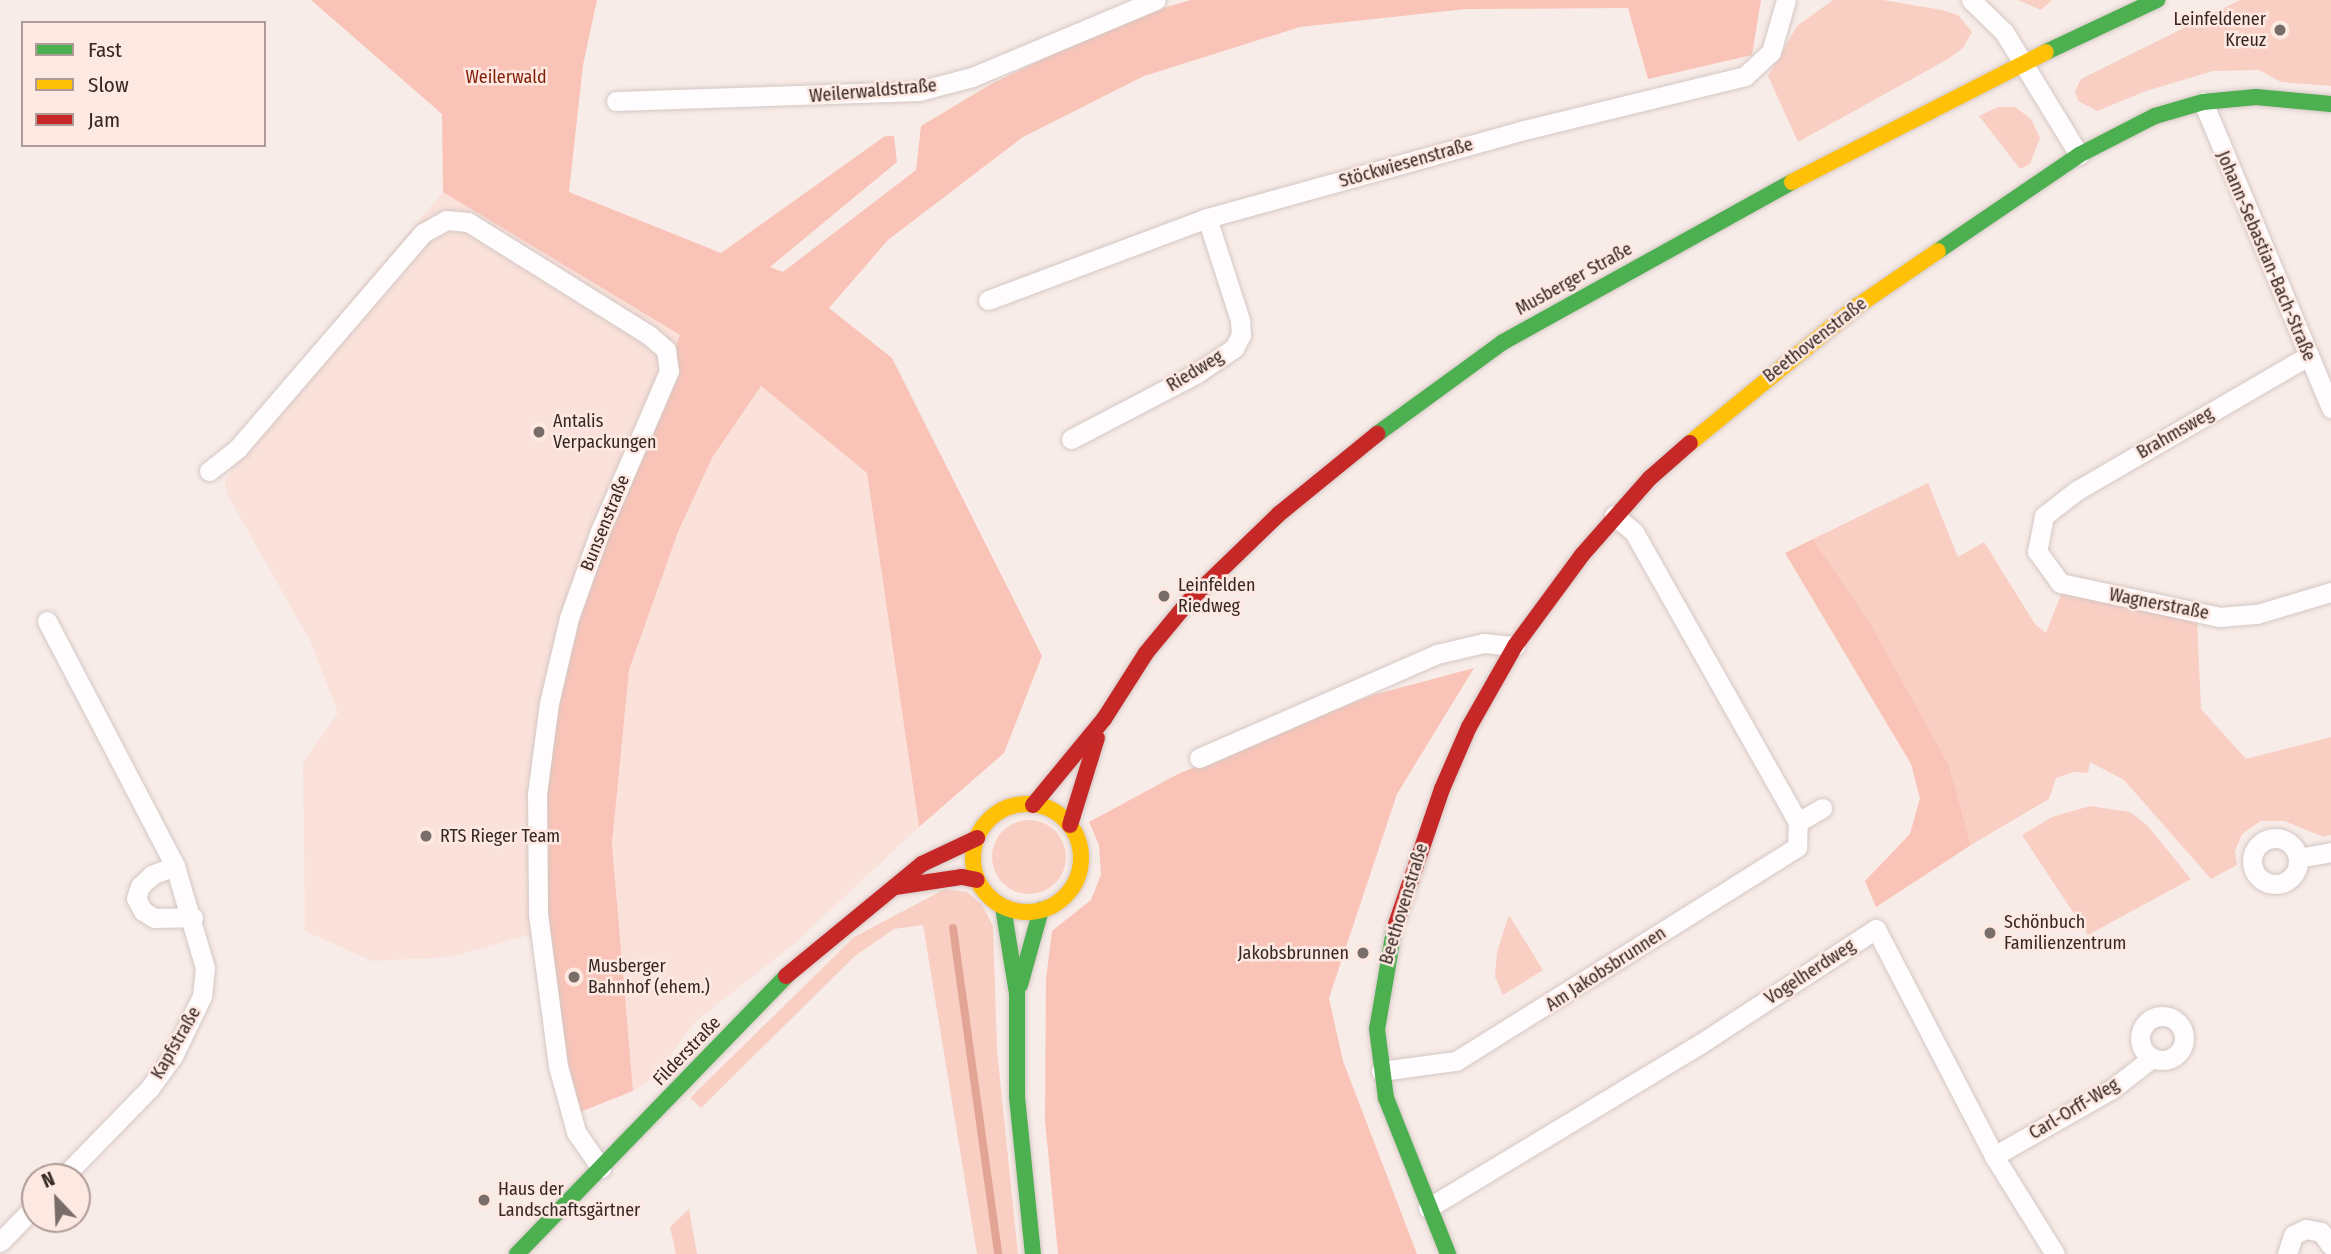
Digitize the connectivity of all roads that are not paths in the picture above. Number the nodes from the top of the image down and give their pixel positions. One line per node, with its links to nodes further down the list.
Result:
1 (1156, 0): 6 (street, Weilerwaldstraße)
2 (1786, 0): 10 (street, Stöckwiesenstraße)
3 (1972, 0): 5 (street)
4 (2157, 0): 5 (main road, Musberger Straße)
5 (2021, 62): 9 (street); 21 (main road, Musberger Straße)
6 (616, 101)
7 (2203, 102): 8 (main road, Beethovenstraße); 9 (main road, Beethovenstraße); 12 (street, Johann-Sebastian-Bach-Straße)
8 (2331, 104)
9 (2079, 155): 16 (main road, Beethovenstraße)
10 (1207, 218): 11 (street, Stöckwiesenstraße); 14 (street, Riedweg)
11 (988, 300)
12 (2308, 356): 13 (street, Johann-Sebastian-Bach-Straße); 17 (street, Brahmsweg)
13 (2331, 408)
14 (1071, 439)
15 (209, 471): 41 (street, Bunsenstraße)
16 (1614, 515): 20 (main road, Beethovenstraße); 25 (street)
17 (2044, 516): 18 (street, Wagnerstraße)
18 (2331, 592)
19 (47, 621): 30 (street, Kapfstraße)
20 (1515, 646): 22 (street); 38 (main road, Beethovenstraße)
21 (1104, 719): 23 (main road, Musberger Straße); 26 (main road, Musberger Straße)
22 (1199, 758)
23 (1033, 805): 26 (main road); 27 (main road)
24 (1822, 808): 25 (street)
25 (1798, 822): 38 (street, Am Jakobsbrunnen)
26 (1070, 825): 34 (main road)
27 (977, 838): 31 (main road); 32 (main road, Filderstraße)
28 (2331, 852): 29 (street)
29 (2298, 858)
30 (175, 866): 35 (street, Kapfstraße); 35 (street)
31 (977, 880): 32 (main road); 33 (main road)
32 (895, 887): 41 (main road, Filderstraße)
33 (1003, 907): 34 (main road); 36 (main road)
34 (1041, 911): 36 (main road)
35 (193, 917): 40 (street, Kapfstraße)
36 (1017, 993): 47 (main road)
37 (2152, 1058): 39 (street, Carl-Orff-Weg)
38 (1381, 1071): 42 (main road, Beethovenstraße)
39 (1994, 1156): 42 (street, Vogelherdweg); 49 (street, Vogelherdweg)
40 (77, 1163)
41 (601, 1168): 46 (main road, Filderstraße)
42 (1428, 1208): 48 (main road, Beethovenstraße)
43 (21, 1220): 44 (street)
44 (0, 1242)
45 (2331, 1246): 50 (street)
46 (517, 1254)
47 (1033, 1254)
48 (1448, 1254)
49 (2055, 1254)
50 (2287, 1254)

